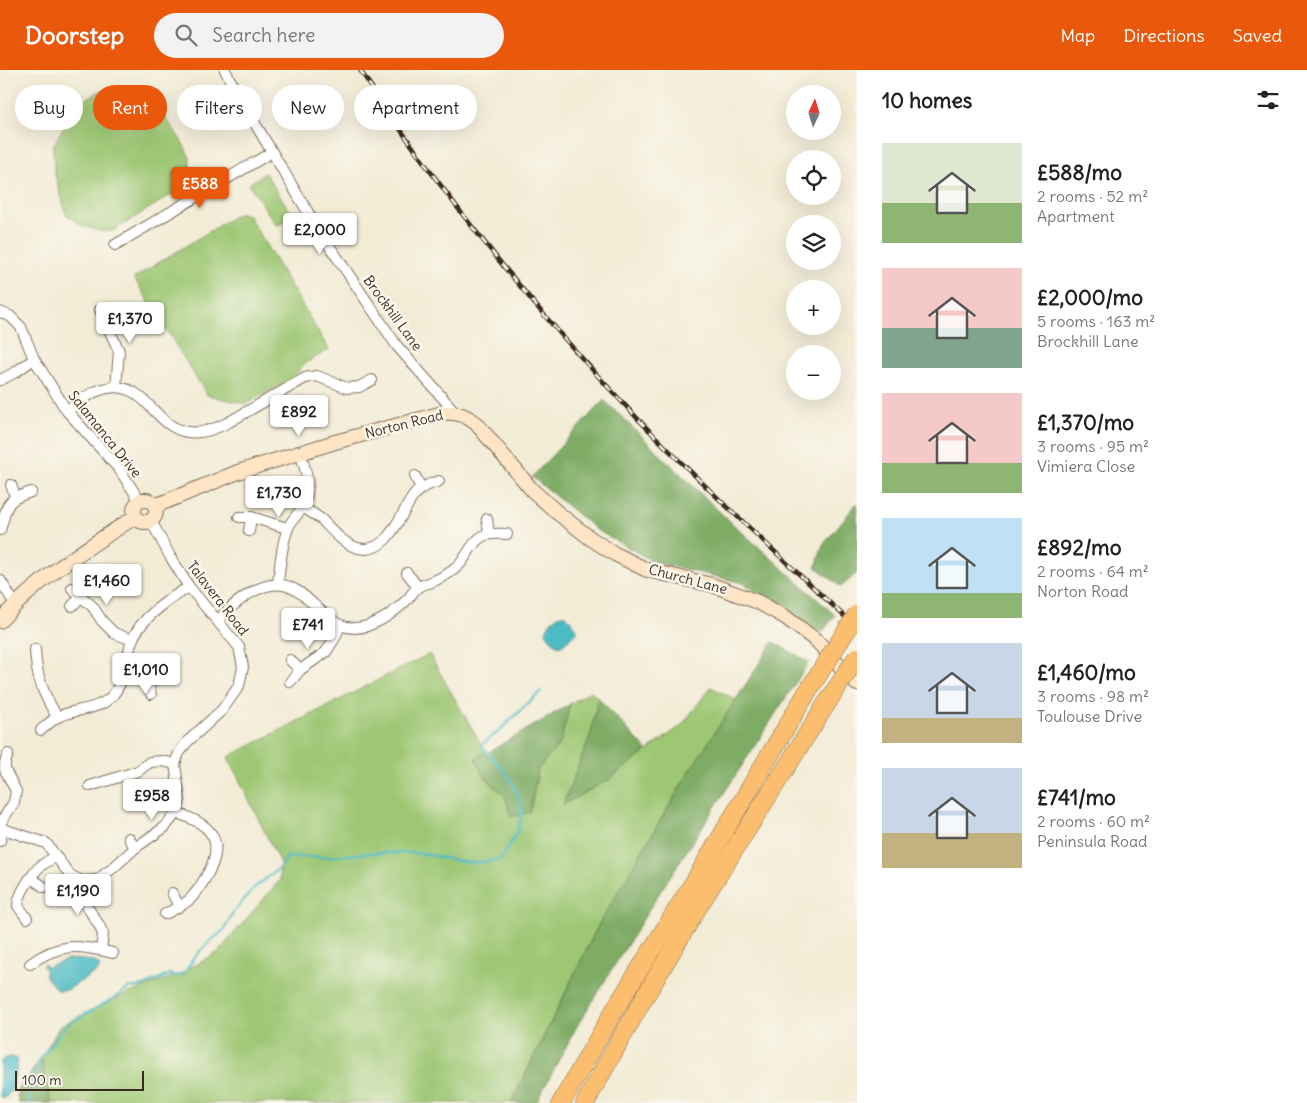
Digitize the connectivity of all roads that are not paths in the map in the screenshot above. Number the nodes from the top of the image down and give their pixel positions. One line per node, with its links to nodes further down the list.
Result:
1 (225, 70): 2 (street, Brockhill Lane)
2 (272, 152): 3 (street); 13 (street, Brockhill Lane)
3 (115, 245)
4 (100, 310): 7 (street)
5 (0, 312): 8 (street, Salamanca Drive)
6 (120, 320): 7 (street)
7 (108, 325): 11 (street)
8 (34, 359): 9 (street); 12 (street, Salamanca Drive)
9 (0, 380)
10 (372, 380): 11 (street)
11 (116, 387): 12 (street)
12 (67, 411): 21 (street, Salamanca Drive)
13 (455, 412): 14 (street, Norton Road); 56 (street, Church Lane)
14 (300, 452): 22 (street, Norton Road); 23 (street)
15 (415, 476): 18 (street)
16 (439, 481): 18 (street)
17 (11, 486): 20 (street)
18 (421, 488): 23 (street)
19 (31, 492): 20 (street)
20 (15, 496): 30 (street)
21 (140, 501): 22 (street); 24 (street)
22 (155, 506): 28 (street)
23 (302, 507): 29 (street)
24 (135, 517): 28 (street); 41 (street)
25 (239, 517): 26 (street)
26 (251, 517): 29 (street); 31 (street)
27 (487, 519): 32 (street)
28 (151, 521): 37 (street, Talavera Road)
29 (287, 528): 36 (street)
30 (0, 530)
31 (249, 531)
32 (490, 533): 33 (street); 38 (street)
33 (507, 534)
34 (408, 573): 38 (street)
35 (0, 580): 41 (street)
36 (278, 584): 44 (street); 46 (street)
37 (189, 587): 44 (street, Talavera Road); 47 (street)
38 (418, 587): 46 (street)
39 (72, 588): 40 (street)
40 (81, 597): 42 (street); 47 (street)
41 (15, 604): 45 (street)
42 (72, 606)
43 (857, 614): 79 (highway, bridge)
44 (218, 620): 61 (street, Talavera Road)
45 (0, 622)
46 (340, 626): 51 (street)
47 (132, 640): 52 (street)
48 (35, 649): 58 (street)
49 (857, 657): 80 (highway, bridge)
50 (290, 660): 51 (street)
51 (300, 670): 55 (street)
52 (124, 675): 54 (street); 58 (street)
53 (170, 676): 54 (street)
54 (147, 682): 57 (street)
55 (290, 682)
56 (857, 684)
57 (151, 694)
58 (57, 717): 59 (street)
59 (42, 730)
60 (8, 754): 64 (street)
61 (175, 764): 62 (street); 63 (street)
62 (90, 786)
63 (176, 812): 67 (street); 73 (street)
64 (1, 827): 66 (street); 68 (street)
65 (129, 838): 67 (street)
66 (0, 841)
67 (135, 848): 70 (street)
68 (56, 857): 69 (street); 70 (street)
69 (31, 878): 71 (street); 75 (street)
70 (82, 881): 76 (street)
71 (44, 887)
72 (172, 893): 73 (street)
73 (180, 906): 74 (street)
74 (165, 914)
75 (27, 918)
76 (101, 950): 77 (street); 78 (street)
77 (113, 953)
78 (30, 964)
79 (561, 1103)
80 (585, 1103)

